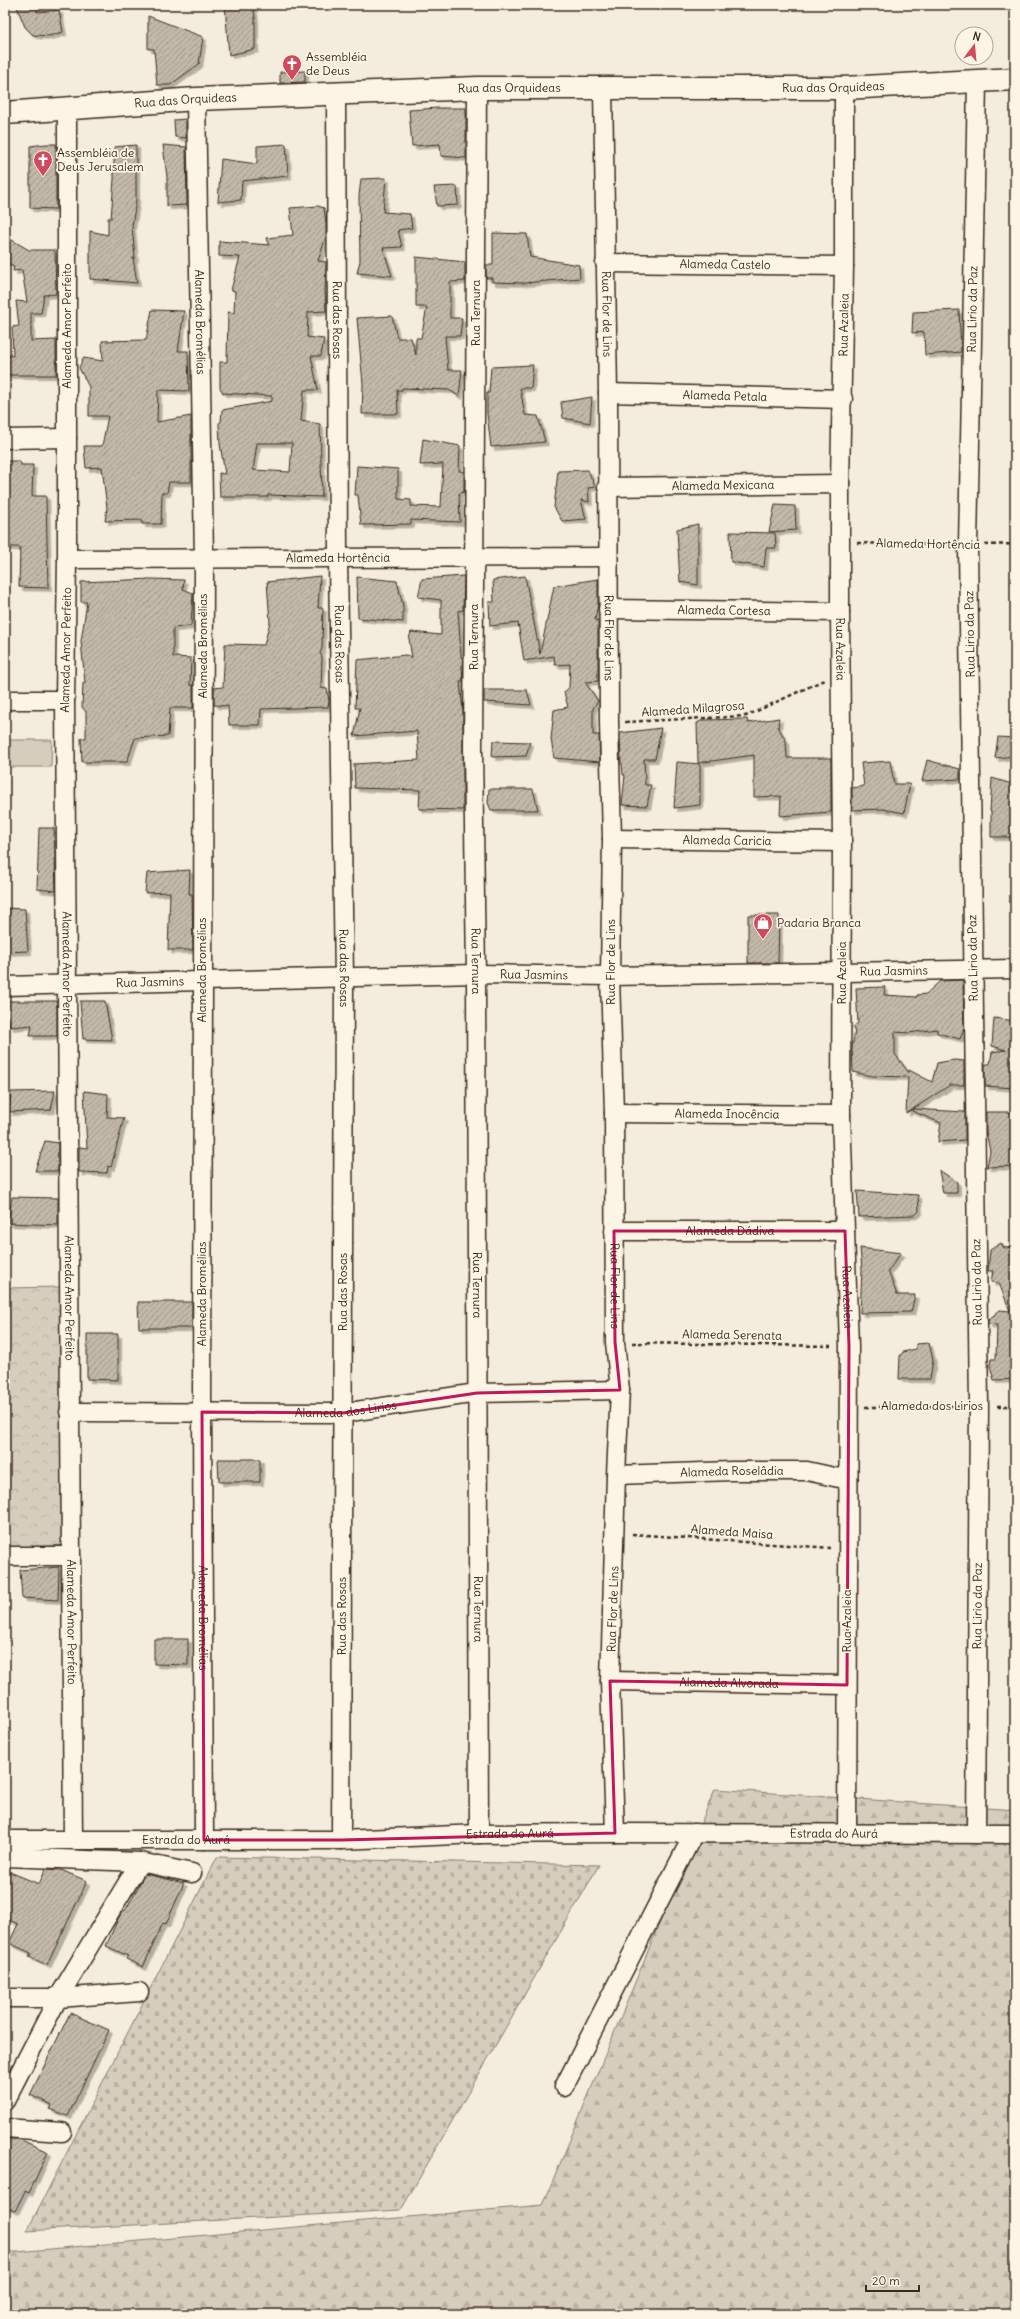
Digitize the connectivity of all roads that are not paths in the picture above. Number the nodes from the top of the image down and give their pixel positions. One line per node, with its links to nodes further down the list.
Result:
1 (1015, 79): 2 (street, Rua das Orquideas)
2 (977, 82): 4 (street, Rua das Orquideas); 29 (street, Rua Lirio da Paz)
3 (478, 88): 5 (street, Rua das Orquideas); 6 (street, Rua das Orquideas); 19 (street, Rua Ternura)
4 (844, 88): 5 (street, Rua das Orquideas); 11 (street, Rua Azaleia)
5 (603, 89): 10 (street, Rua Flor de Lins)
6 (336, 95): 7 (street, Rua das Orquideas); 22 (street, Rua das Rosas)
7 (196, 99): 8 (street, Rua das Orquideas); 18 (street, Alameda Bromélias)
8 (67, 108): 9 (street, Rua das Orquideas); 14 (street, Alameda Amor Perfeito)
9 (5, 113)
10 (605, 263): 11 (street, Alameda Castelo); 12 (street, Rua Flor de Lins)
11 (844, 266): 13 (street, Rua Azaleia)
12 (608, 393): 13 (street, Alameda Petala); 17 (street, Rua Flor de Lins)
13 (843, 399): 16 (street, Rua Azaleia)
14 (67, 438): 15 (street); 21 (street, Alameda Amor Perfeito)
15 (5, 439)
16 (840, 484): 17 (street, Alameda Mexicana); 24 (street, Rua Azaleia)
17 (607, 487): 20 (street, Rua Flor de Lins)
18 (204, 557): 21 (street, Alameda Hortência); 22 (street, Alameda Hortência); 35 (street, Alameda Bromélias)
19 (474, 557): 20 (street, Alameda Hortência); 22 (street, Alameda Hortência); 32 (street, Rua Ternura)
20 (608, 557): 23 (street, Rua Flor de Lins)
21 (67, 558): 26 (street, Alameda Amor Perfeito)
22 (338, 559): 34 (street, Rua das Rosas)
23 (608, 610): 24 (street, Alameda Cortesa); 27 (street, Rua Flor de Lins)
24 (840, 612): 28 (street, Rua Azaleia)
25 (5, 700): 26 (street)
26 (64, 700): 37 (street, Alameda Amor Perfeito)
27 (612, 839): 28 (street, Alameda Caricia); 33 (street, Rua Flor de Lins)
28 (842, 842): 31 (street, Rua Azaleia)
29 (974, 969): 30 (street, Rua Jasmins); 31 (street, Rua Jasmins); 57 (street, Rua Lirio da Paz)
30 (1015, 969)
31 (842, 973): 33 (street, Rua Jasmins); 39 (street, Rua Azaleia)
32 (476, 974): 33 (street, Rua Jasmins); 34 (street, Rua Jasmins); 43 (street, Rua Ternura)
33 (610, 976): 38 (street, Rua Flor de Lins)
34 (344, 978): 35 (street, Rua Jasmins); 46 (street, Rua das Rosas)
35 (202, 982): 37 (street, Rua Jasmins); 45 (street, Alameda Bromélias)
36 (5, 986): 37 (street, Rua Jasmins)
37 (67, 986): 44 (street, Alameda Amor Perfeito)
38 (614, 1113): 39 (street, Alameda Inocência); 40 (street, Rua Flor de Lins)
39 (841, 1115): 41 (street, Rua Azaleia)
40 (614, 1231): 41 (street, Alameda Dádiva); 42 (street, Rua Flor de Lins)
41 (845, 1231): 48 (street, Rua Azaleia)
42 (620, 1390): 43 (street, Alameda dos Lirios); 47 (street, Rua Flor de Lins)
43 (477, 1393): 46 (street, Alameda dos Lirios); 56 (street, Rua Ternura)
44 (70, 1412): 45 (street, Alameda dos Lirios); 50 (street, Alameda Amor Perfeito)
45 (202, 1412): 46 (street, Alameda dos Lirios); 61 (street, Alameda Bromélias)
46 (343, 1413): 62 (street, Rua das Rosas)
47 (616, 1475): 48 (street, Alameda Roselâdia); 51 (street, Rua Flor de Lins)
48 (848, 1480): 52 (street, Rua Azaleia)
49 (5, 1556): 50 (street)
50 (71, 1556): 60 (street, Alameda Amor Perfeito)
51 (610, 1681): 52 (street, Alameda Alvorada); 53 (street, Rua Flor de Lins)
52 (847, 1685): 55 (street, Rua Azaleia)
53 (615, 1833): 54 (street, Estrada do Aurá); 56 (street, Estrada do Aurá)
54 (694, 1833): 55 (street, Estrada do Aurá); 69 (street)
55 (847, 1833): 57 (street, Estrada do Aurá)
56 (479, 1834): 62 (street, Estrada do Aurá)
57 (976, 1834): 58 (street, Estrada do Aurá)
58 (1015, 1834)
59 (5, 1840): 60 (street, Estrada do Aurá)
60 (73, 1840): 61 (street, Estrada do Aurá)
61 (204, 1840): 62 (street, Estrada do Aurá)
62 (341, 1840)
63 (5, 1857): 64 (street)
64 (140, 1862): 65 (street); 68 (street)
65 (192, 1873)
66 (138, 1992): 68 (street)
67 (5, 1998): 68 (street)
68 (58, 1998): 70 (street)
69 (564, 2087)
70 (5, 2101)
71 (5, 2128): 72 (street)
72 (62, 2132)

